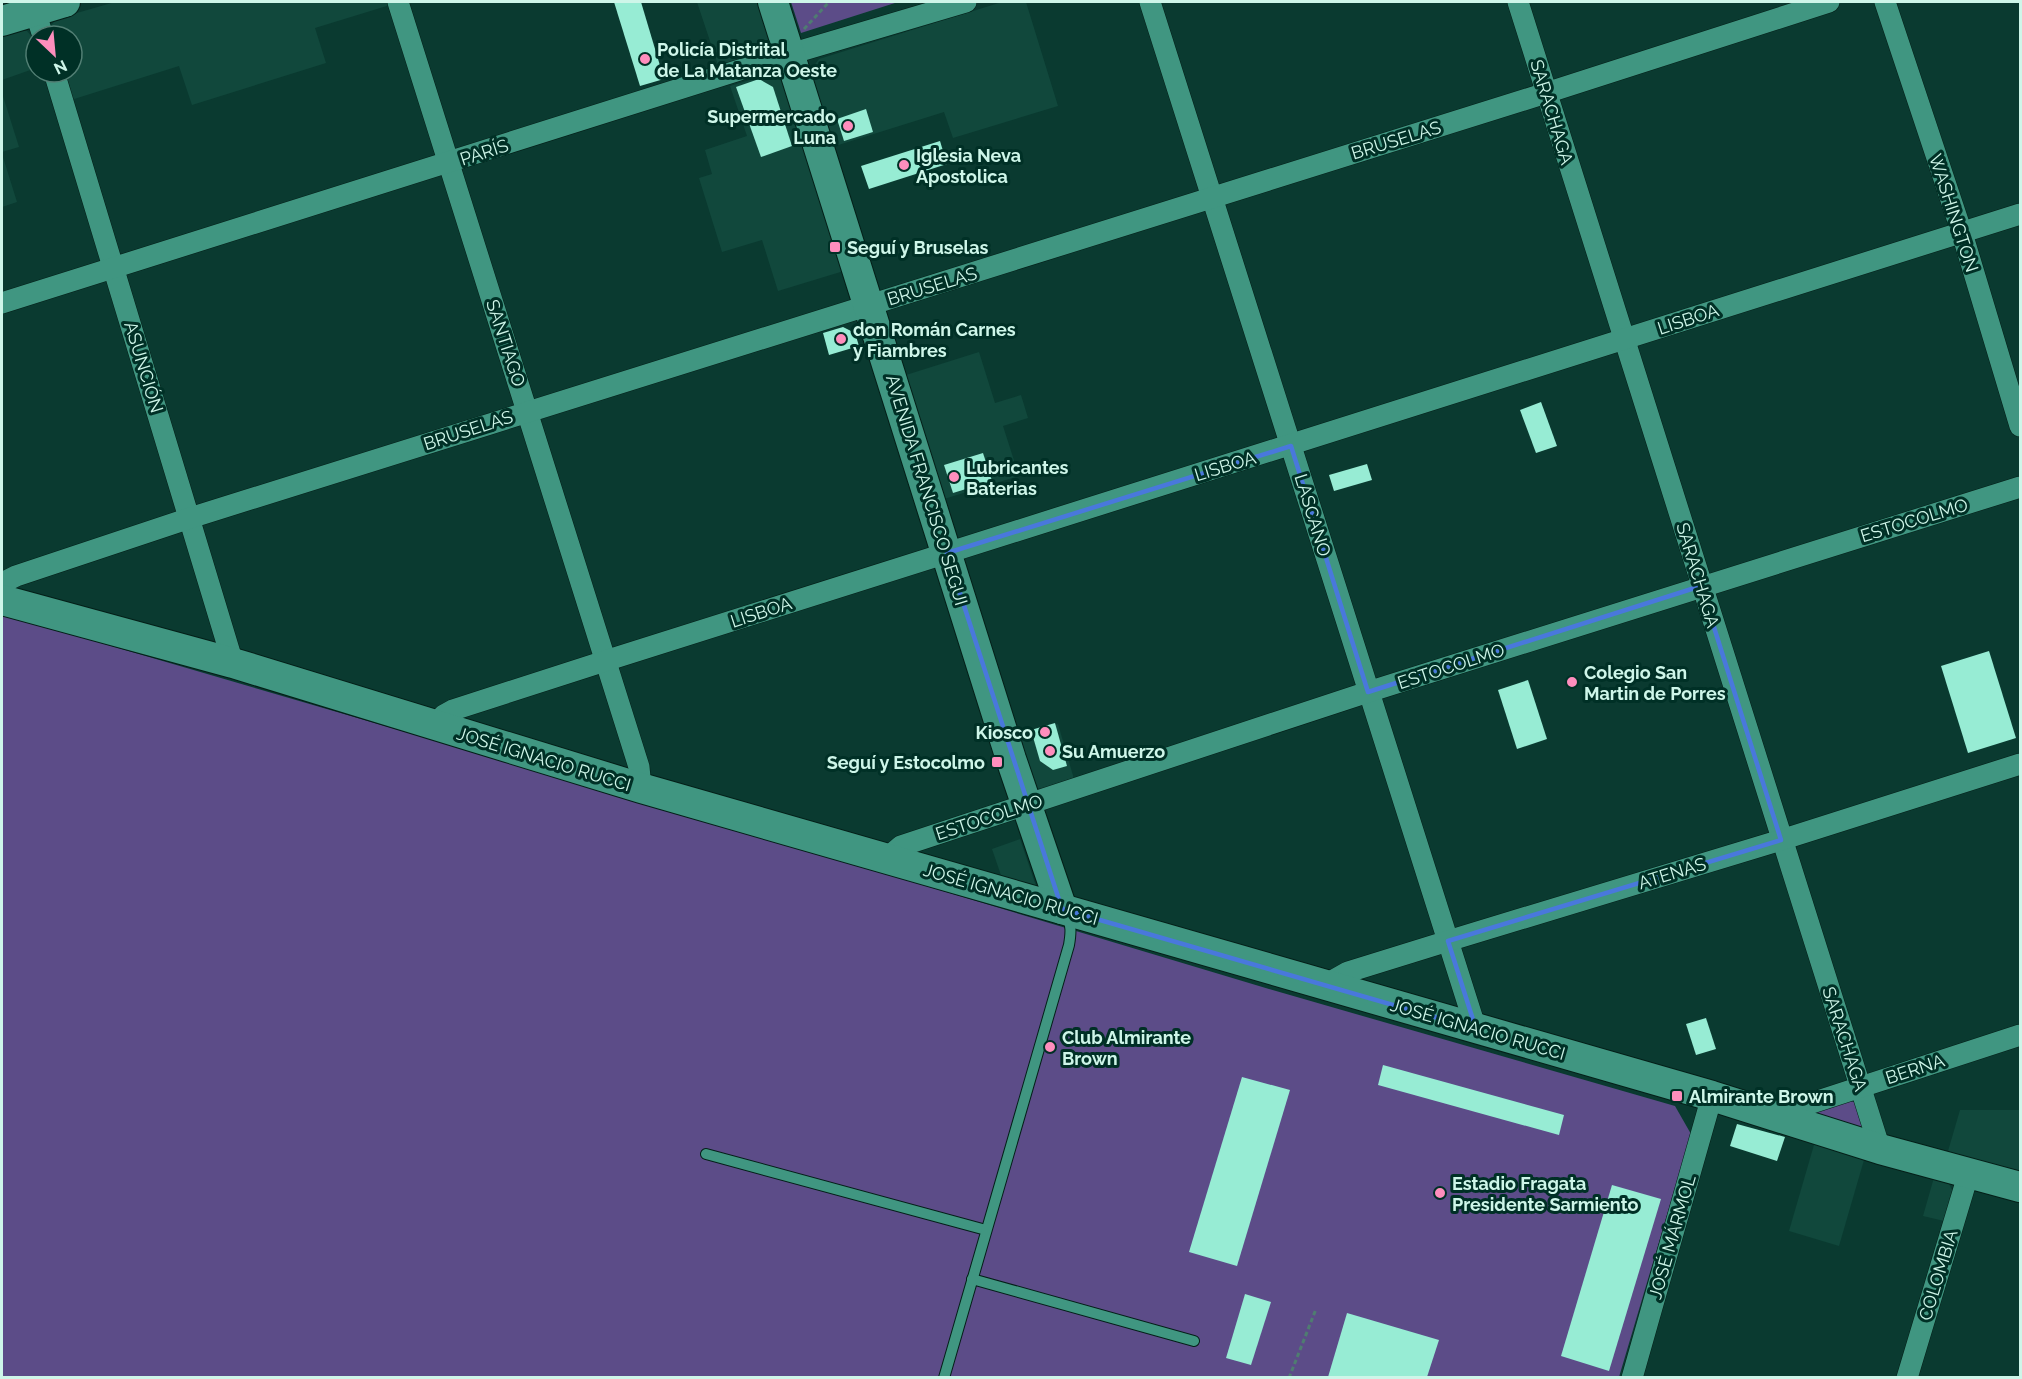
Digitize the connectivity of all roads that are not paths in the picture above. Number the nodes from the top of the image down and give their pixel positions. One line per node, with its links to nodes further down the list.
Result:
1 (65, 2): 9 (street)
2 (398, 2): 14 (street, SANTIAGO)
3 (773, 2): 11 (street, AVENIDA FRANCISCO SEGUI)
4 (966, 2): 11 (street, PARÍS)
5 (1150, 2): 15 (street, LASCANO)
6 (1518, 2): 13 (street, SARACHAGA)
7 (1829, 2): 13 (street, BRUSELAS)
8 (1885, 2): 17 (street, WASHINGTON)
9 (37, 16): 10 (street)
10 (2, 21)
11 (796, 44): 14 (street, PARÍS); 20 (street, AVENIDA FRANCISCO SEGUI)
12 (58, 84): 18 (street, ASUNCIÓN)
13 (1546, 93): 15 (street, BRUSELAS); 21 (street, SARACHAGA)
14 (449, 163): 18 (street, PARÍS); 22 (street, SANTIAGO)
15 (1214, 197): 20 (street, BRUSELAS); 24 (street, LASCANO)
16 (2020, 214): 17 (street, LISBOA)
17 (1962, 233): 21 (street, LISBOA); 23 (street, WASHINGTON)
18 (114, 268): 19 (street, PARÍS); 26 (street, ASUNCIÓN)
19 (2, 303)
20 (870, 305): 22 (street, BRUSELAS); 27 (street, AVENIDA FRANCISCO SEGUI)
21 (1624, 340): 24 (street, LISBOA); 29 (street, SARACHAGA)
22 (528, 411): 26 (street, BRUSELAS); 31 (street, SANTIAGO)
23 (2020, 426)
24 (1291, 446): 27 (street, LISBOA); 33 (street, LASCANO)
25 (2020, 487): 29 (street, ESTOCOLMO)
26 (190, 518): 28 (street, BRUSELAS); 32 (street, ASUNCIÓN)
27 (947, 553): 31 (street, LISBOA); 37 (street, AVENIDA FRANCISCO SEGUI)
28 (2, 583)
29 (1701, 586): 33 (street, ESTOCOLMO); 38 (street, SARACHAGA)
30 (2, 600): 32 (street, JOSÉ IGNACIO RUCCI)
31 (605, 661): 34 (street, LISBOA); 36 (street, SANTIAGO)
32 (233, 663): 34 (street, JOSÉ IGNACIO RUCCI)
33 (1368, 692): 37 (street, ESTOCOLMO); 41 (street, LASCANO)
34 (434, 725): 36 (street, JOSÉ IGNACIO RUCCI)
35 (2020, 764): 38 (street, ATENAS)
36 (641, 788): 39 (street, JOSÉ IGNACIO RUCCI)
37 (1025, 805): 39 (street, ESTOCOLMO); 40 (street, AVENIDA FRANCISCO SEGUI)
38 (1781, 840): 41 (street, ATENAS); 45 (street, SARACHAGA)
39 (886, 858): 40 (street, JOSÉ IGNACIO RUCCI)
40 (1062, 909): 42 (street, JOSÉ IGNACIO RUCCI); 52 (lane)
41 (1448, 940): 42 (street, ATENAS); 43 (street, LASCANO)
42 (1325, 985): 43 (street, JOSÉ IGNACIO RUCCI)
43 (1476, 1029): 46 (street, JOSÉ IGNACIO RUCCI)
44 (2020, 1035): 45 (street, BERNA)
45 (1860, 1086): 47 (street, BERNA); 48 (street, SARACHAGA)
46 (1712, 1096): 47 (street, JOSÉ IGNACIO RUCCI); 56 (street, JOSÉ MÁRMOL)
47 (1775, 1114): 48 (street, JOSÉ IGNACIO RUCCI)
48 (1880, 1149): 50 (street, JOSÉ IGNACIO RUCCI)
49 (706, 1154): 52 (lane)
50 (1969, 1172): 51 (street, JOSÉ IGNACIO RUCCI); 57 (street, COLOMBIA)
51 (2020, 1187)
52 (986, 1230): 53 (lane)
53 (972, 1279): 54 (lane); 55 (lane)
54 (1194, 1341)
55 (944, 1377)
56 (1632, 1377)
57 (1907, 1377)

